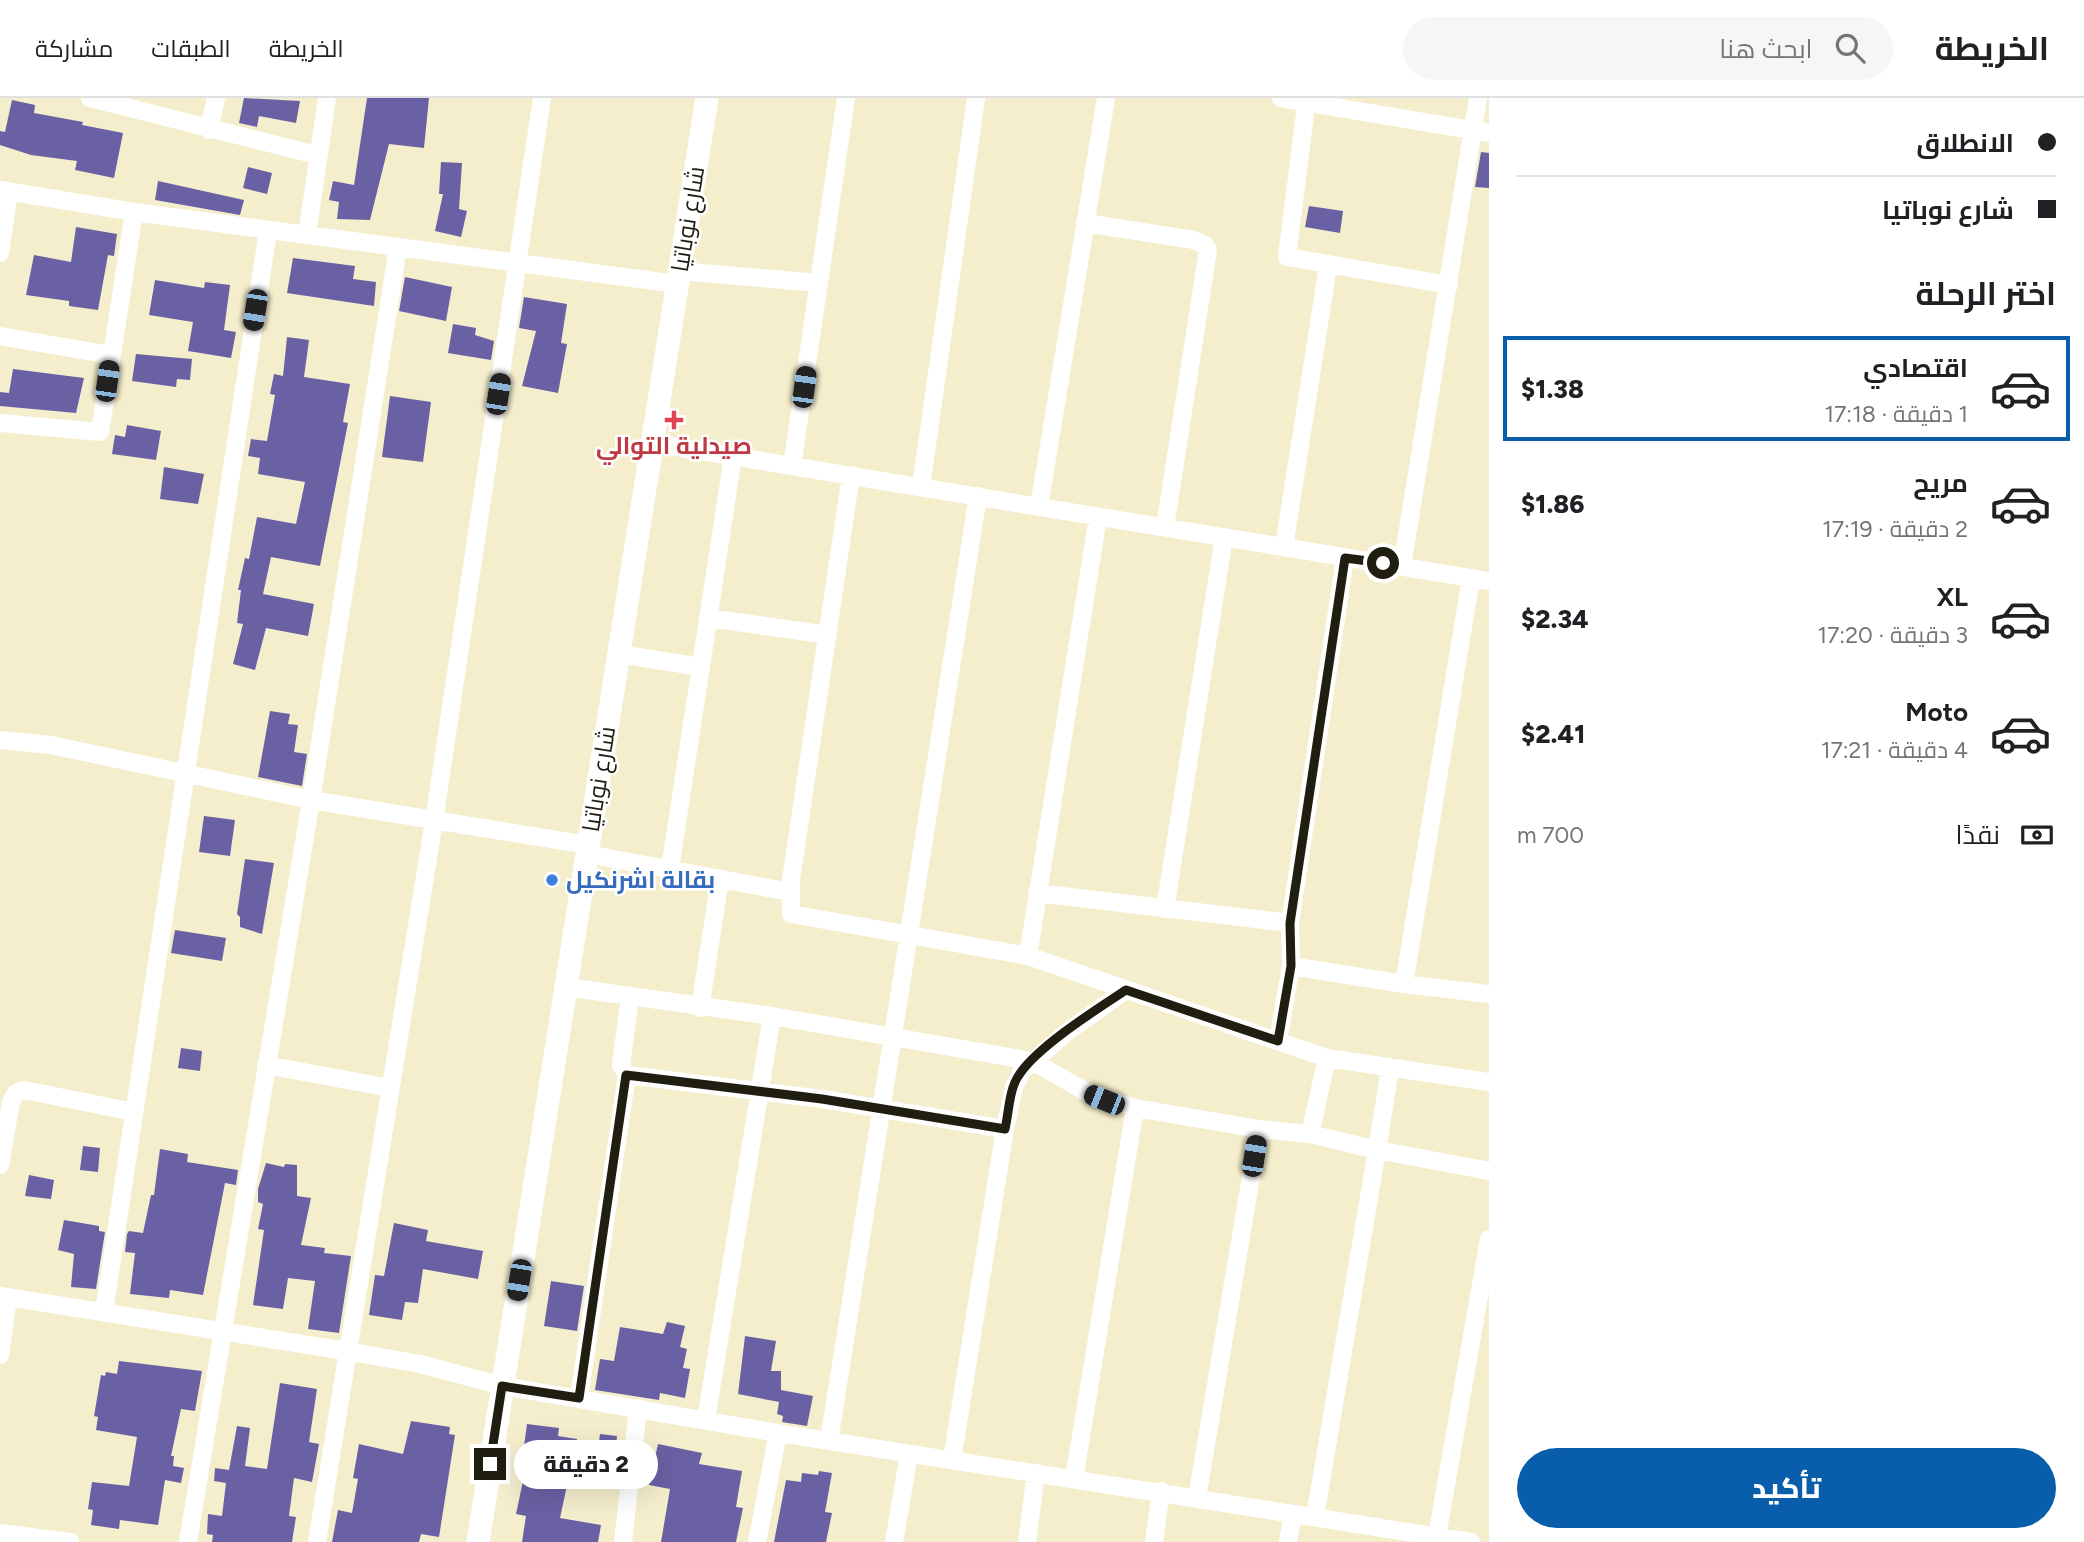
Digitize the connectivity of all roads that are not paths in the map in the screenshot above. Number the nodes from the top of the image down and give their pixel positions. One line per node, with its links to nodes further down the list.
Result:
1 (93, 98): 12 (street)
2 (216, 98): 12 (street)
3 (327, 98): 14 (street)
4 (542, 98): 22 (street)
5 (707, 98): 24 (street, شارع نوباتيا)
6 (846, 98): 25 (street)
7 (976, 98): 34 (street)
8 (1106, 98): 17 (street)
9 (1282, 98): 11 (street)
10 (1478, 98): 13 (street)
11 (1307, 100): 13 (street); 23 (street)
12 (209, 130): 14 (street)
13 (1481, 131): 26 (street)
14 (317, 155): 19 (street)
15 (4, 191): 16 (street); 21 (street)
16 (134, 212): 18 (street); 28 (street)
17 (1085, 223): 36 (street); 38 (street)
18 (268, 231): 19 (street); 49 (street)
19 (307, 235): 20 (street)
20 (397, 247): 22 (street); 50 (street)
21 (0, 253)
22 (518, 261): 24 (street); 51 (street)
23 (1328, 265): 26 (street); 40 (street)
24 (678, 278): 25 (street); 30 (street, شارع نوباتيا)
25 (819, 283): 32 (street)
26 (1449, 285): 42 (street)
27 (0, 336): 28 (street)
28 (111, 355): 29 (street)
29 (0, 423)
30 (652, 443): 31 (street); 46 (street, شارع نوباتيا)
31 (733, 456): 32 (street); 44 (street)
32 (792, 466): 33 (street)
33 (851, 475): 34 (street); 45 (street)
34 (921, 487): 35 (street)
35 (978, 496): 36 (street); 59 (street)
36 (1039, 507): 37 (street)
37 (1098, 516): 38 (street); 56 (street)
38 (1165, 527): 39 (street)
39 (1224, 537): 40 (street); 57 (street)
40 (1284, 547): 41 (street)
41 (1345, 558): 42 (street); 58 (street)
42 (1402, 566): 43 (street)
43 (1480, 579): 62 (street)
44 (708, 618): 45 (street); 47 (street)
45 (828, 635): 55 (street)
46 (619, 654): 47 (street); 52 (street, شارع نوباتيا)
47 (701, 667): 53 (street)
48 (0, 740): 49 (street)
49 (186, 775): 50 (street); 81 (street)
50 (311, 800): 51 (street); 73 (street)
51 (434, 821): 52 (street); 77 (street)
52 (588, 849): 53 (street); 63 (street, شارع نوباتيا)
53 (670, 869): 54 (street)
54 (720, 879): 55 (street); 67 (street)
55 (790, 892): 59 (street)
56 (1037, 893): 57 (street); 60 (street)
57 (1165, 909): 58 (street)
58 (1290, 923): 61 (street)
59 (910, 935): 60 (street); 69 (street)
60 (1028, 956): 64 (street)
61 (1291, 966): 62 (street); 70 (street)
62 (1404, 984): 65 (street)
63 (566, 987): 66 (street); 95 (street, شارع نوباتيا)
64 (1126, 990): 70 (street); 72 (street)
65 (1489, 993)
66 (630, 997): 67 (street); 75 (street)
67 (700, 1008): 68 (street)
68 (772, 1016): 69 (street); 78 (street)
69 (893, 1035): 72 (street); 80 (street)
70 (1278, 1041): 71 (street)
71 (1327, 1058): 74 (street); 84 (street)
72 (1032, 1061): 79 (street); 82 (street)
73 (266, 1065): 77 (street); 92 (street)
74 (1390, 1069): 76 (street); 85 (street)
75 (626, 1075): 78 (street); 96 (street)
76 (1489, 1082)
77 (390, 1088): 93 (street)
78 (761, 1091): 80 (street); 98 (street)
79 (1135, 1108): 83 (street); 104 (street)
80 (879, 1109): 82 (street); 100 (street)
81 (134, 1112): 86 (street); 91 (street)
82 (1005, 1129): 102 (street)
83 (1259, 1129): 84 (street); 106 (street)
84 (1310, 1134): 85 (street)
85 (1377, 1150): 87 (street); 108 (street)
86 (0, 1165)
87 (1489, 1171)
88 (1489, 1239): 89 (street)
89 (1487, 1260): 110 (street)
90 (4, 1297): 91 (street); 94 (street)
91 (104, 1312): 92 (street)
92 (221, 1331): 93 (street); 112 (street)
93 (346, 1351): 95 (street); 113 (street)
94 (0, 1355)
95 (502, 1386): 96 (street); 114 (street, شارع نوباتيا)
96 (579, 1398): 97 (street)
97 (638, 1408): 98 (street); 115 (street)
98 (706, 1420): 99 (street)
99 (778, 1433): 100 (street); 116 (street)
100 (829, 1441): 101 (street)
101 (909, 1454): 102 (street); 117 (street)
102 (952, 1460): 103 (street)
103 (1036, 1473): 104 (street); 118 (street)
104 (1074, 1479): 105 (street)
105 (1161, 1491): 106 (street); 119 (street)
106 (1197, 1498): 107 (street)
107 (1293, 1514): 108 (street); 120 (street)
108 (1315, 1517): 110 (street)
109 (0, 1532): 111 (street)
110 (1436, 1539): 121 (street)
111 (61, 1541)
112 (188, 1542)
113 (317, 1542)
114 (478, 1542)
115 (623, 1542)
116 (757, 1542)
117 (894, 1542)
118 (1027, 1542)
119 (1154, 1542)
120 (1288, 1542)
121 (1471, 1542)

